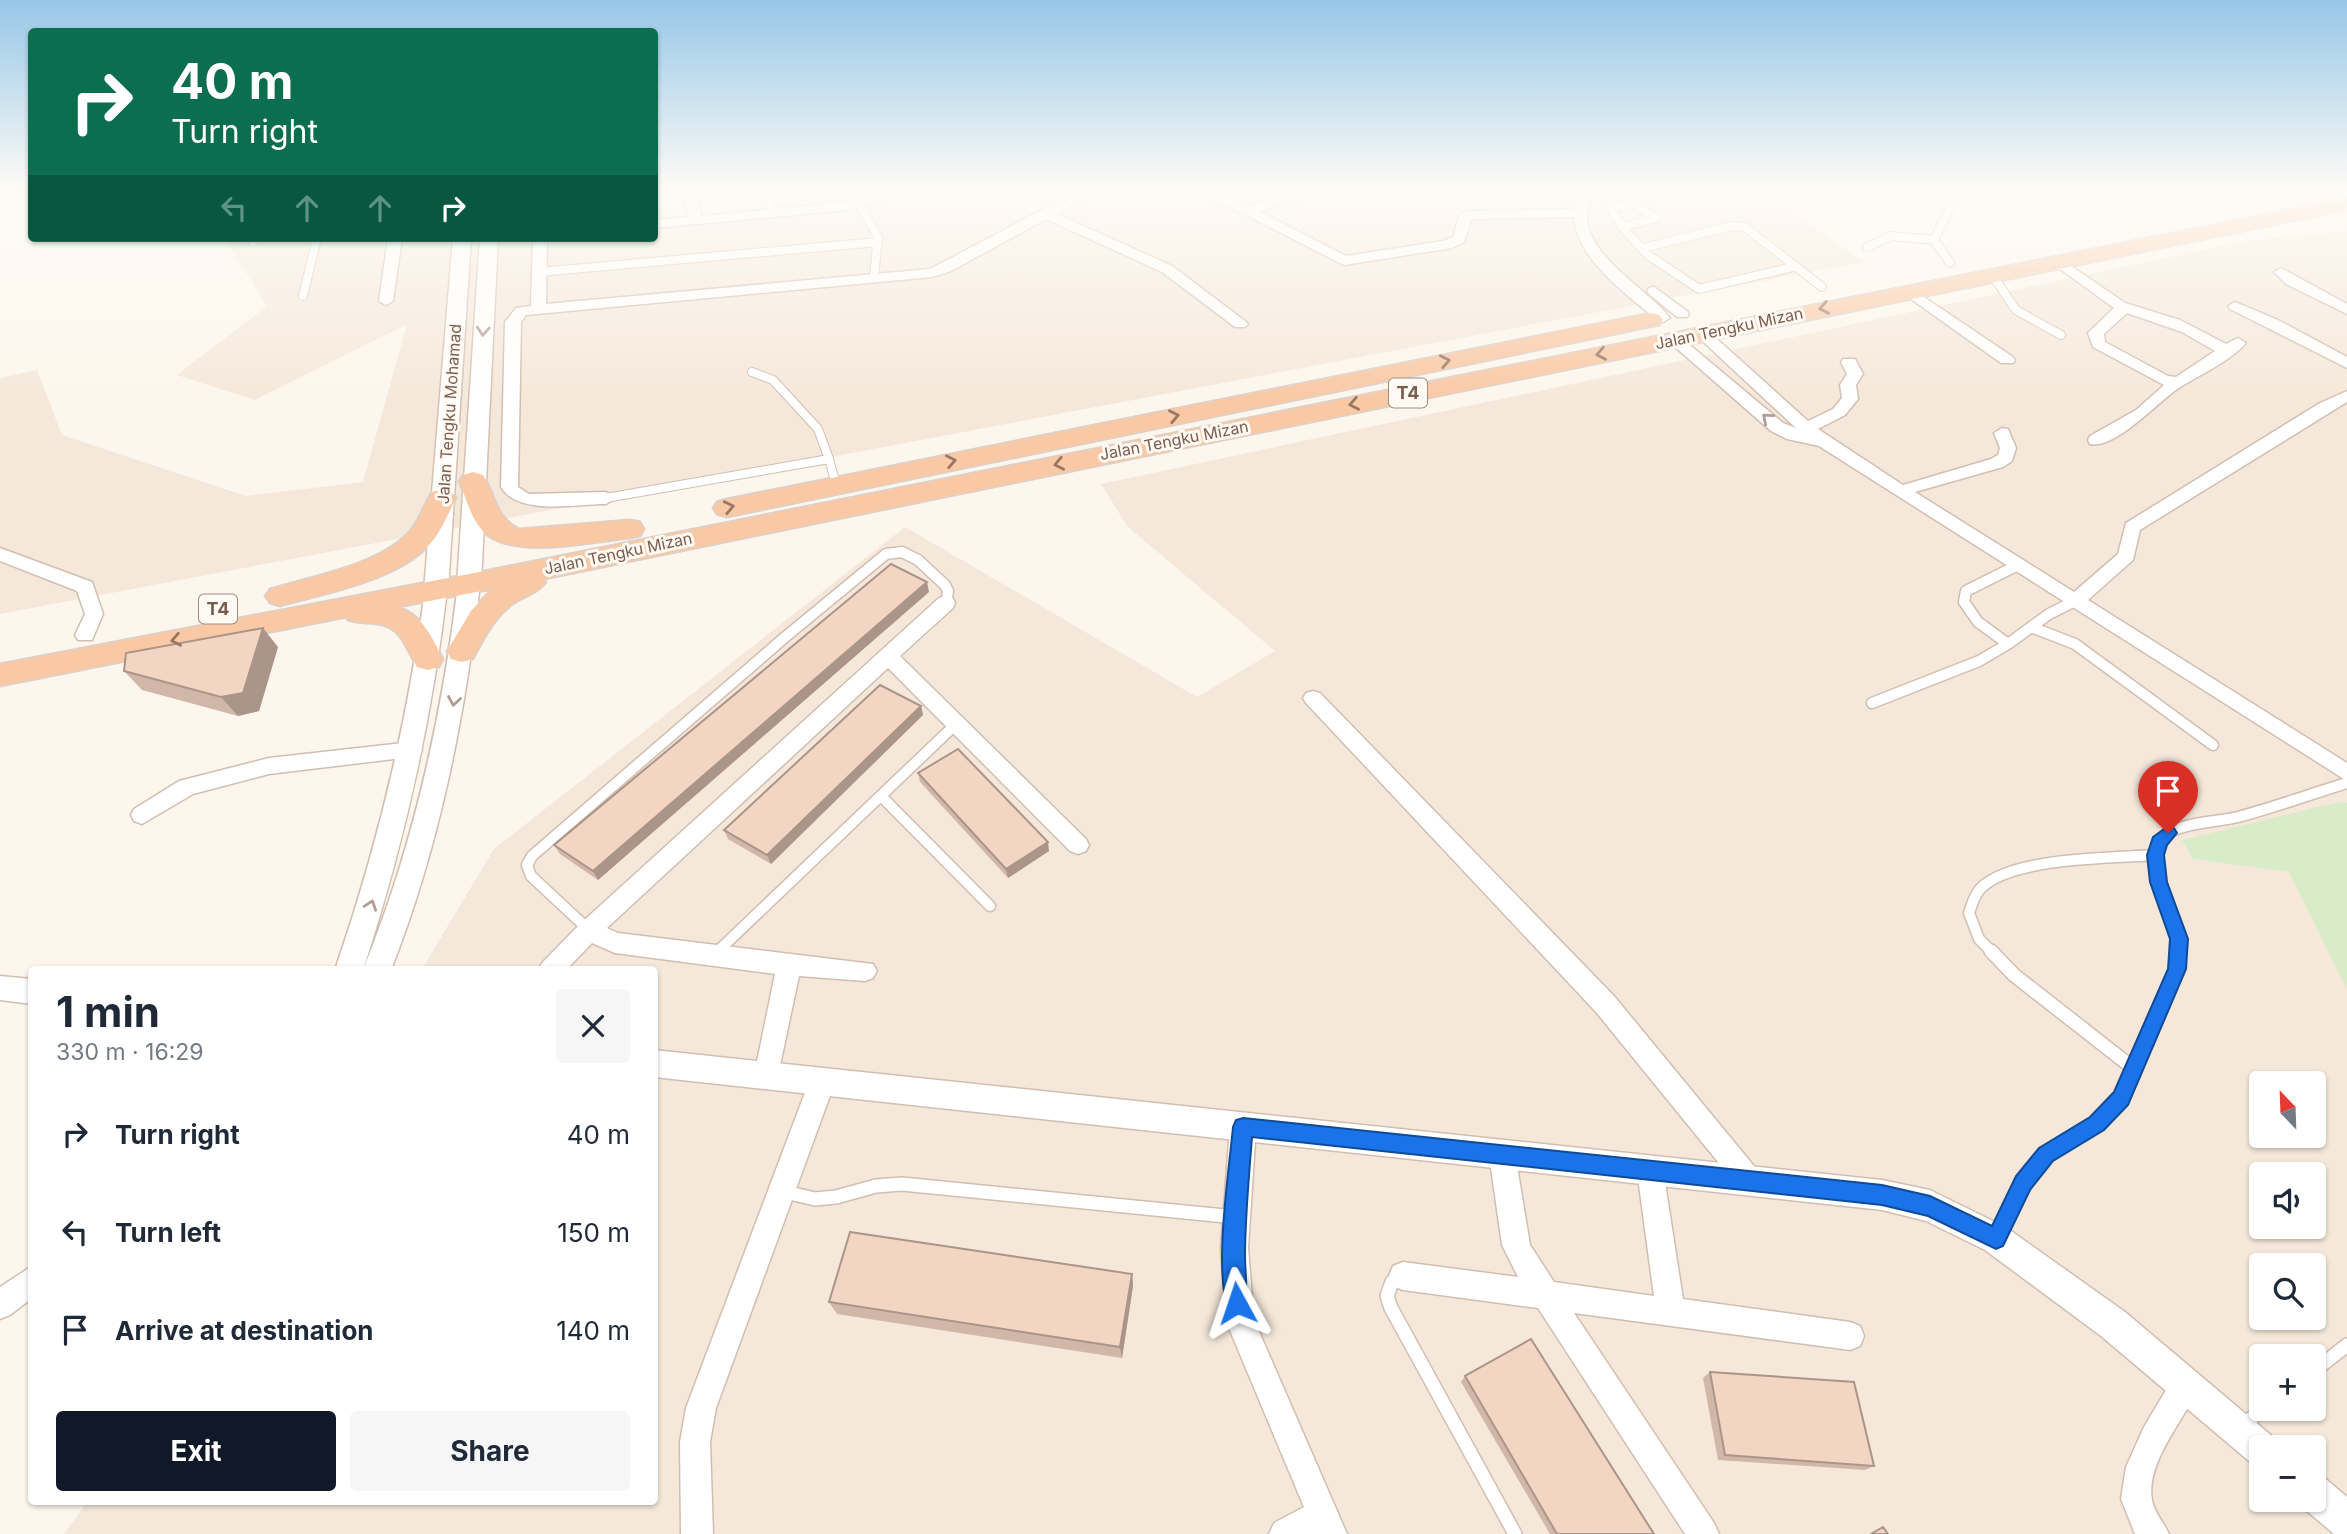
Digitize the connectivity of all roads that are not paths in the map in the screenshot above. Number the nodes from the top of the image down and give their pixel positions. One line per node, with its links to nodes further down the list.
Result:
1 (312, 259): 27 (lane)
2 (392, 259): 28 (street)
3 (460, 259): 50 (main road, Jalan Tengku Mohamad)
4 (488, 259): 47 (main road, Jalan Tengku Mohamad, one-way to 47)
5 (539, 259): 21 (street)
6 (691, 259): 21 (lane)
7 (876, 259): 24 (lane)
8 (963, 259): 24 (street)
9 (1144, 259): 34 (street)
10 (1339, 259): 11 (street)
11 (1361, 259)
12 (1599, 259): 33 (street)
13 (1656, 259): 20 (lane)
14 (1789, 259): 20 (lane)
15 (1947, 259): 18 (lane)
16 (1973, 259): 18 (highway, Jalan Tengku Mizan / T4)
17 (2082, 259): 19 (highway, Jalan Tengku Mizan / T4)
18 (1950, 263): 25 (highway, Jalan Tengku Mizan / T4)
19 (2061, 263): 23 (highway, Jalan Tengku Mizan / T4); 29 (street)
20 (1793, 267): 25 (lane)
21 (539, 272): 31 (street)
22 (2281, 272): 32 (street)
23 (1993, 276): 26 (highway, Jalan Tengku Mizan / T4); 36 (lane)
24 (874, 277): 31 (street)
25 (1822, 287): 33 (highway, Jalan Tengku Mizan / T4)
26 (1909, 291): 35 (highway, Jalan Tengku Mizan / T4, one-way to 35); 37 (street)
27 (303, 296)
28 (386, 301)
29 (2120, 306): 41 (street); 41 (street)
30 (2235, 306): 39 (street)
31 (538, 308): 51 (street)
32 (2347, 310)
33 (1673, 323): 35 (highway, Jalan Tengku Mizan / T4); 43 (street, one-way to 33); 48 (highway, Jalan Tengku Mizan / T4, one-way to 33); 52 (highway, Jalan Tengku Mizan / T4, one-way to 52)
34 (1240, 324)
35 (1702, 333): 43 (street)
36 (2061, 335)
37 (2007, 360)
38 (1849, 362): 43 (street)
39 (2347, 363)
40 (752, 372): 46 (lane)
41 (2175, 383): 45 (street)
42 (2347, 396): 57 (street)
43 (1800, 433): 49 (street)
44 (2002, 433): 49 (street)
45 (2096, 440)
46 (829, 459): 48 (lane); 51 (lane)
47 (473, 481): 52 (highway); 55 (main road, Jalan Tengku Mohamad)
48 (836, 484): 52 (highway, Jalan Tengku Mizan / T4, one-way to 48)
49 (1900, 491): 54 (street)
50 (442, 498): 56 (main road, Jalan Tengku Mohamad); 59 (highway)
51 (606, 498)
52 (630, 540): 55 (highway, Jalan Tengku Mizan / T4); 63 (highway)
53 (0, 554): 61 (street)
54 (2018, 565): 57 (street); 62 (lane)
55 (469, 573): 56 (highway, Jalan Tengku Mizan / T4); 63 (street)
56 (437, 579): 59 (highway, Jalan Tengku Mizan / T4); 66 (street)
57 (2075, 601): 60 (lane); 73 (street)
58 (946, 603): 65 (street); 80 (lane)
59 (282, 607): 61 (highway, Jalan Tengku Mizan / T4); 66 (highway); 67 (highway, Jalan Tengku Mizan / T4, one-way to 67)
60 (2031, 627): 62 (lane); 71 (lane)
61 (85, 635): 64 (highway, Jalan Tengku Mizan / T4)
62 (2008, 644): 69 (lane)
63 (462, 651): 84 (street, one-way to 84)
64 (0, 652)
65 (888, 656): 70 (street); 80 (street)
66 (428, 659): 72 (street)
67 (0, 675)
68 (1313, 698): 96 (street)
69 (1872, 703)
70 (957, 724): 75 (lane); 77 (street)
71 (2213, 745)
72 (412, 750): 76 (street); 82 (street, one-way to 72)
73 (2347, 773)
74 (2347, 783): 78 (lane)
75 (881, 796): 79 (lane); 81 (lane)
76 (142, 815)
77 (1078, 845)
78 (2156, 855): 90 (lane); 90 (lane)
79 (990, 906)
80 (589, 930): 81 (street); 85 (street)
81 (713, 956): 83 (street)
82 (353, 958)
83 (789, 965): 86 (street); 91 (street)
84 (380, 966)
85 (554, 966)
86 (865, 971)
87 (0, 988): 88 (street)
88 (28, 992)
89 (658, 1063): 91 (street)
90 (2133, 1068): 99 (lane)
91 (767, 1076): 92 (street)
92 (822, 1083): 93 (street); 97 (street)
93 (1243, 1127): 94 (street); 98 (street)
94 (1502, 1154): 95 (street); 102 (street)
95 (1650, 1170): 96 (street); 104 (street)
96 (1749, 1181): 99 (street)
97 (781, 1191): 98 (lane); 113 (street)
98 (1235, 1217): 112 (street)
99 (1996, 1239): 108 (street)
100 (1403, 1276): 102 (street); 115 (lane)
101 (28, 1283): 103 (street)
102 (1543, 1293): 104 (street); 116 (street)
103 (0, 1305)
104 (1670, 1310): 105 (street)
105 (1850, 1336)
106 (2347, 1345): 107 (lane)
107 (2326, 1362)
108 (2185, 1385): 109 (street); 117 (street)
109 (2249, 1439)
110 (2326, 1503): 111 (street)
111 (2347, 1521)
112 (1326, 1524): 114 (street)
113 (697, 1534)
114 (1285, 1534)
115 (1515, 1534)
116 (1703, 1534)
117 (2153, 1534)

